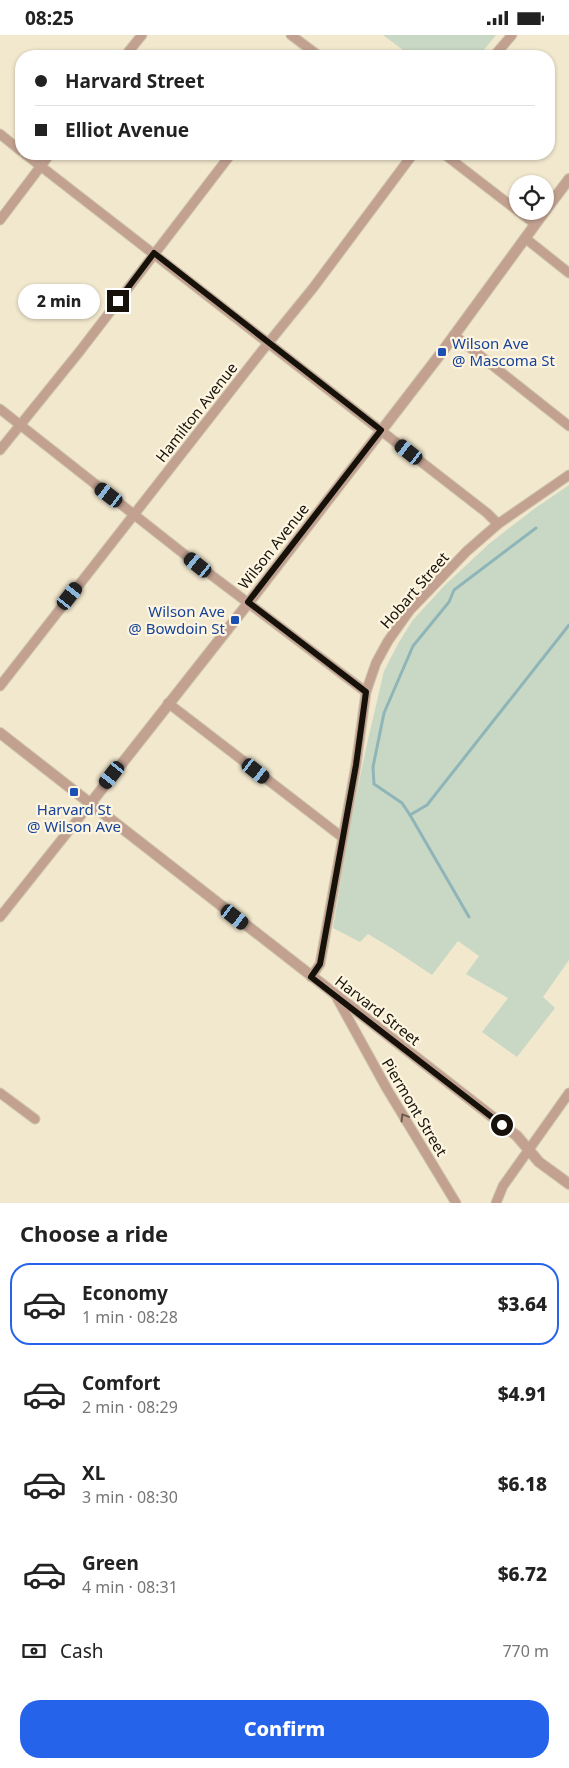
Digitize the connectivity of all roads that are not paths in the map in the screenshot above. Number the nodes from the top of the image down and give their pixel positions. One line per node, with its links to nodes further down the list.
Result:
1 (142, 35): 4 (street)
2 (291, 35): 5 (street)
3 (512, 35): 6 (street)
4 (130, 50)
5 (308, 50)
6 (499, 50)
7 (0, 134): 8 (street)
8 (15, 146)
9 (33, 160): 14 (street)
10 (45, 160): 14 (street)
11 (226, 160): 23 (street)
12 (409, 160): 26 (street, Hamilton Avenue)
13 (452, 160): 17 (street)
14 (40, 165): 18 (street); 23 (street)
15 (569, 179): 16 (street, Wilson Avenue)
16 (554, 199)
17 (509, 204)
18 (0, 220)
19 (530, 220): 21 (street)
20 (538, 220): 21 (street, Wilson Avenue)
21 (535, 224): 22 (street, Wilson Avenue)
22 (524, 238): 24 (street); 25 (street, Wilson Avenue)
23 (154, 253): 26 (street); 28 (street)
24 (569, 273)
25 (454, 335): 29 (street); 30 (street, Wilson Avenue)
26 (268, 343): 30 (street); 33 (street, Hamilton Avenue)
27 (0, 409): 28 (street)
28 (20, 425): 31 (street); 33 (street)
29 (569, 426)
30 (381, 430): 34 (street); 35 (street, Wilson Avenue)
31 (0, 450)
32 (569, 475): 34 (street, Hobart Street)
33 (134, 513): 35 (street); 36 (street, Hamilton Avenue)
34 (498, 523): 37 (street, Hobart Street)
35 (248, 602): 37 (street); 38 (street, Wilson Avenue)
36 (0, 686)
37 (366, 692): 41 (street, Hobart Street)
38 (168, 703): 40 (street, Wilson Avenue); 41 (street)
39 (0, 733): 40 (street, Harvard Street)
40 (90, 804): 42 (street, Wilson Avenue); 43 (street, Harvard Street)
41 (342, 837): 43 (street, Hobart Street)
42 (0, 917)
43 (311, 977): 44 (street, Harvard Street)
44 (337, 998): 48 (street, Harvard Street); 50 (street, Piermont Street, one-way to 44)
45 (0, 1093): 47 (street)
46 (569, 1093): 48 (street)
47 (35, 1119)
48 (527, 1149): 49 (street, Harvard Street); 51 (street)
49 (569, 1183)
50 (456, 1203)
51 (496, 1203)

